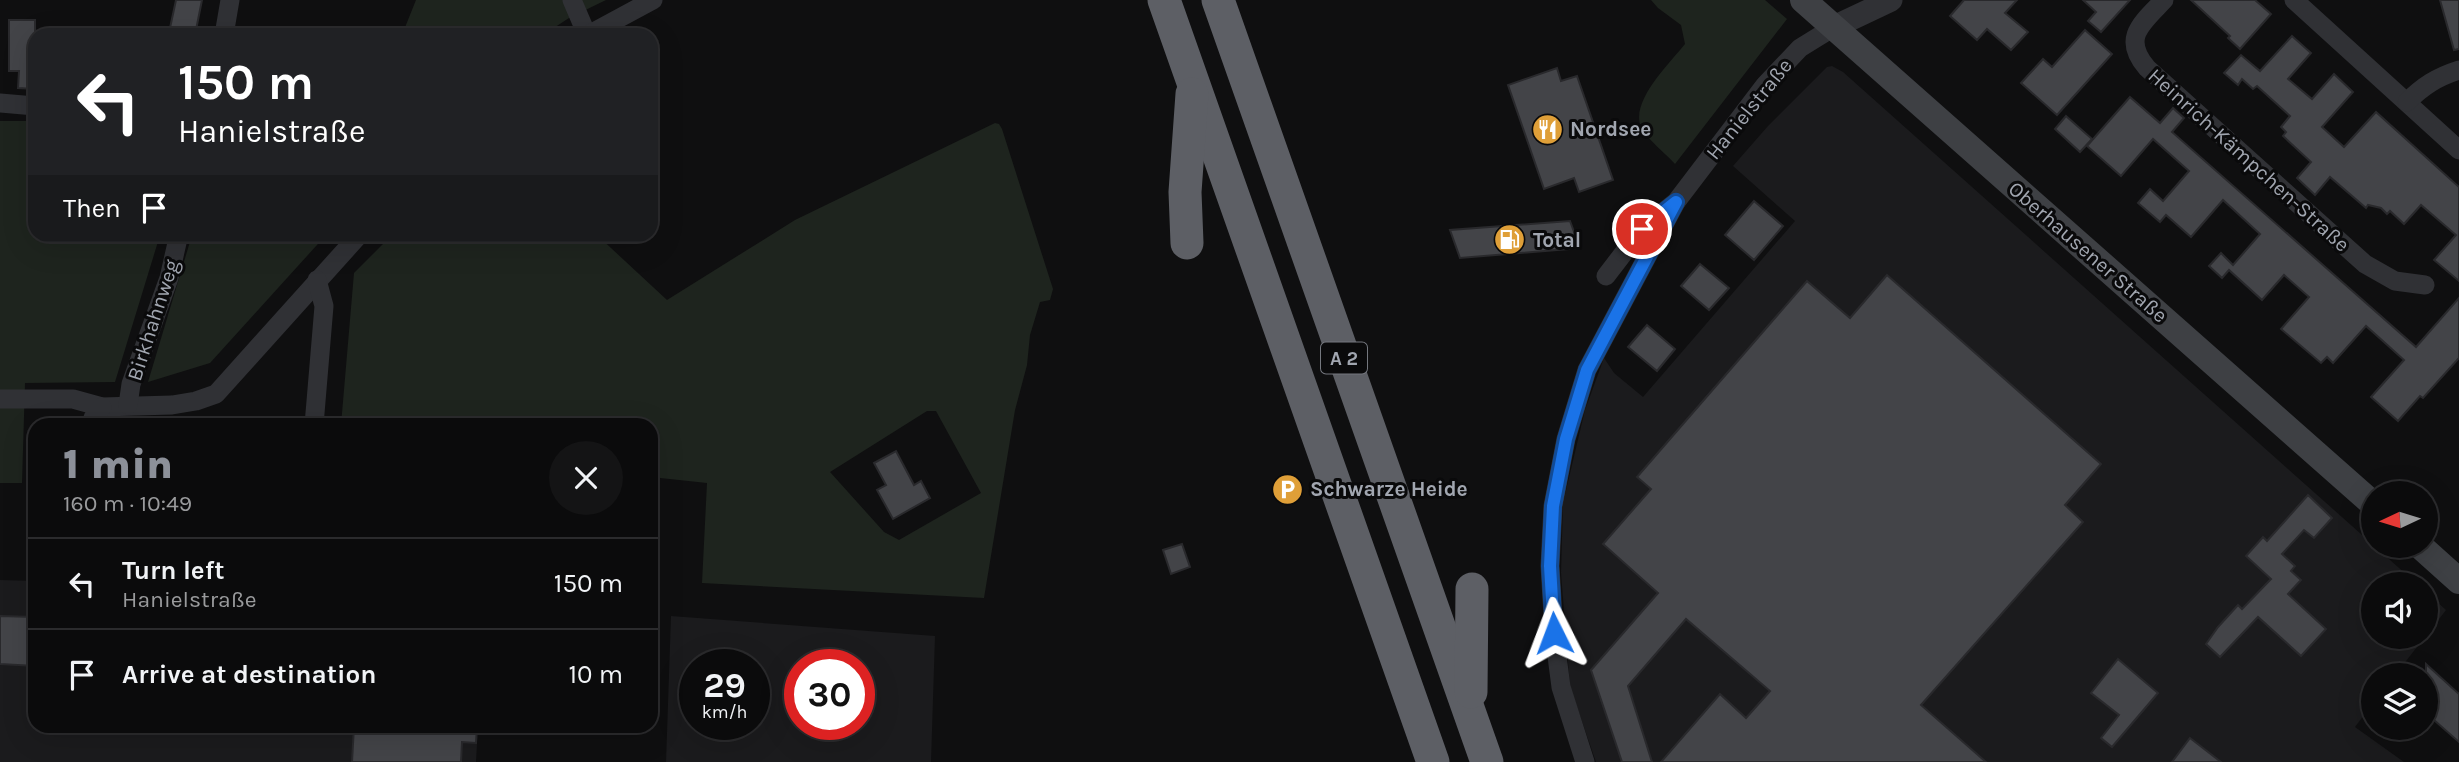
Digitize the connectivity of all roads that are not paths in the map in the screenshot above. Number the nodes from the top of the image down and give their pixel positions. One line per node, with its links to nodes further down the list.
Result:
1 (230, 0): 11 (street)
2 (572, 0): 12 (street)
3 (653, 0): 13 (street)
4 (1164, 0): 15 (highway, A 2)
5 (1218, 0): 36 (highway, A 2)
6 (1804, 0): 10 (main road, Oberhausener Straße)
7 (1891, 0): 10 (street)
8 (2164, 0): 26 (street, Heinrich-Kämpchen-Straße)
9 (2294, 0): 16 (street)
10 (1834, 27): 20 (street, Hanielstraße); 32 (main road, Oberhausener Straße)
11 (225, 28)
12 (585, 28)
13 (601, 28)
14 (2459, 70): 16 (street)
15 (1193, 81): 23 (highway); 37 (highway, A 2)
16 (2407, 102): 19 (street)
17 (0, 103): 18 (street)
18 (28, 105)
19 (2459, 150)
20 (1676, 202): 24 (street, Hanielstraße); 39 (street, Hanielstraße)
21 (177, 242): 28 (street, Birkhahnweg)
22 (353, 242): 25 (street)
23 (1187, 243)
24 (1606, 276)
25 (317, 280): 28 (street); 31 (street)
26 (2426, 285)
27 (0, 399): 29 (street)
28 (128, 405): 29 (street)
29 (102, 407): 30 (street)
30 (93, 418)
31 (315, 418)
32 (2361, 493)
33 (2434, 558): 34 (main road)
34 (2458, 578)
35 (1472, 589): 36 (highway)
36 (1471, 715): 38 (highway, A 2)
37 (1433, 762)
38 (1487, 762)
39 (1586, 762)

